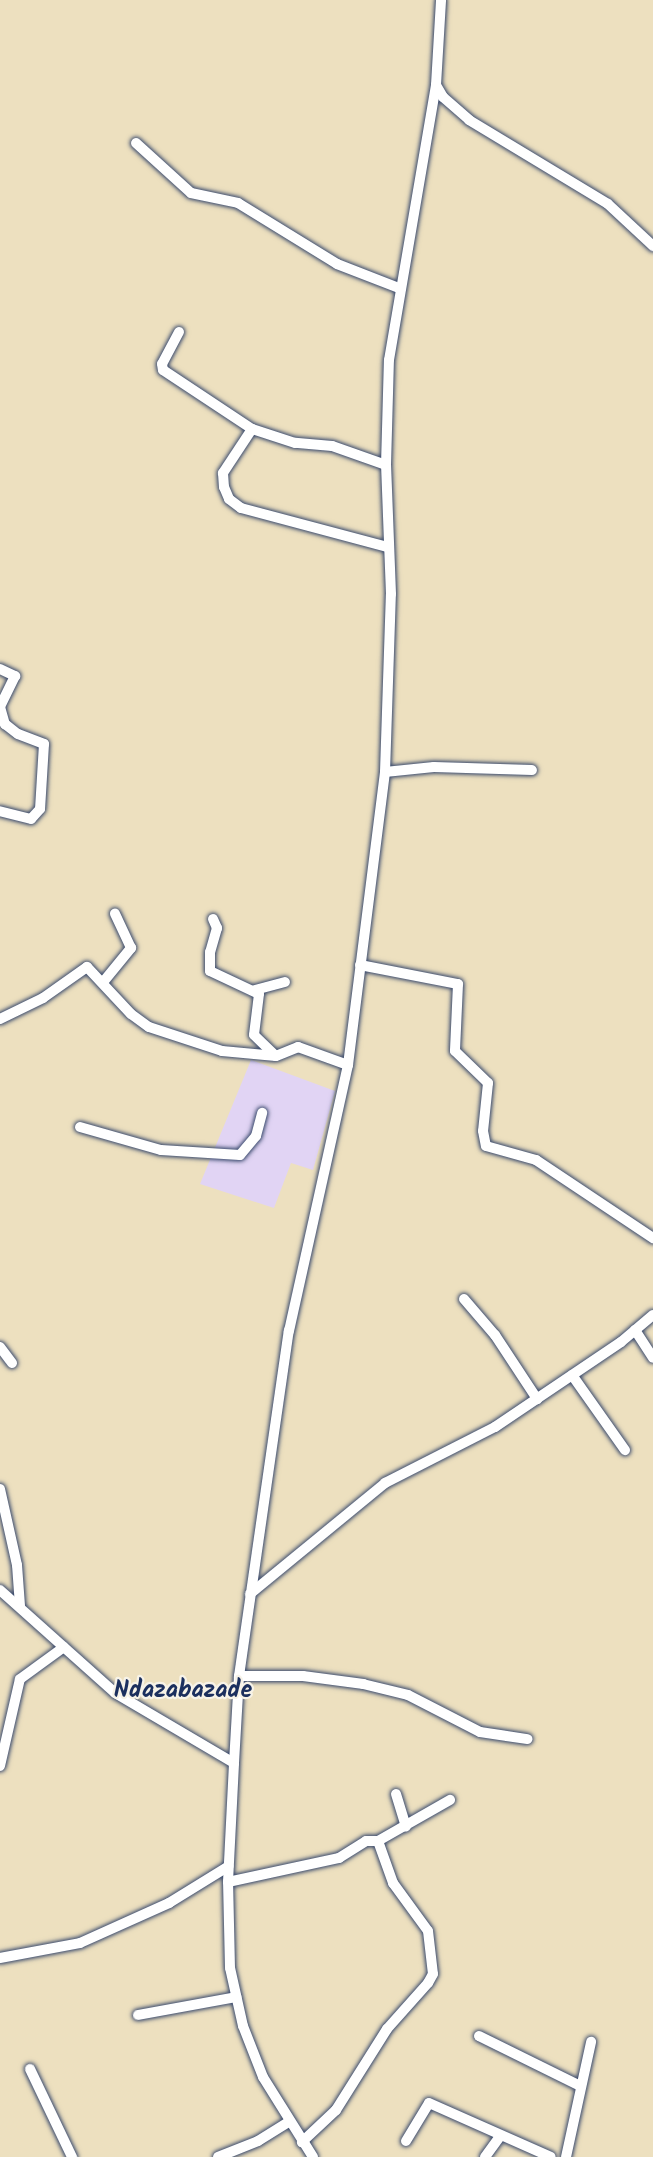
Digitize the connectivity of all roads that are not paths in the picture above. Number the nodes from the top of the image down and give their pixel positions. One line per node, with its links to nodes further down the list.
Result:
1 (441, 0): 2 (street)
2 (436, 85): 4 (street); 5 (street)
3 (136, 143): 5 (street)
4 (653, 246)
5 (399, 288): 8 (street)
6 (179, 332): 7 (street)
7 (252, 429): 8 (street); 9 (street)
8 (386, 465): 9 (street)
9 (388, 547): 12 (street)
10 (0, 669): 13 (street)
11 (532, 770): 12 (street)
12 (385, 772): 16 (street)
13 (0, 811)
14 (115, 912): 17 (street)
15 (213, 919): 19 (street)
16 (360, 965): 24 (street); 27 (street)
17 (104, 981): 20 (street); 22 (street)
18 (285, 982): 19 (street)
19 (255, 990): 21 (street)
20 (0, 1019)
21 (254, 1035): 22 (street); 23 (street)
22 (245, 1054): 23 (street)
23 (276, 1056): 24 (street)
24 (348, 1065): 39 (street)
25 (262, 1113): 26 (street)
26 (81, 1127)
27 (653, 1238)
28 (464, 1299): 35 (street)
29 (653, 1315): 30 (street)
30 (635, 1330): 32 (street); 34 (street)
31 (0, 1347): 33 (street)
32 (653, 1358)
33 (12, 1363)
34 (572, 1375): 35 (street); 36 (street)
35 (537, 1399): 39 (street)
36 (625, 1450)
37 (0, 1489): 40 (street)
38 (0, 1590): 40 (street)
39 (250, 1594): 42 (street)
40 (20, 1606): 41 (street)
41 (64, 1647): 44 (street); 45 (street)
42 (239, 1676): 43 (street); 44 (street)
43 (527, 1739)
44 (234, 1763): 50 (street)
45 (0, 1766)
46 (396, 1794): 48 (street)
47 (450, 1800): 48 (street)
48 (406, 1827): 49 (street)
49 (378, 1840): 51 (street); 62 (street)
50 (229, 1866): 51 (street); 52 (street)
51 (228, 1882): 53 (street)
52 (0, 1958)
53 (236, 1997): 54 (street); 59 (street)
54 (138, 2015)
55 (479, 2036): 58 (street)
56 (591, 2042): 58 (street)
57 (30, 2069): 63 (street)
58 (580, 2086): 68 (street)
59 (289, 2122): 62 (street); 64 (street)
60 (500, 2136): 61 (street); 66 (street); 67 (street)
61 (406, 2141)
62 (302, 2142): 65 (street)
63 (72, 2157)
64 (218, 2157)
65 (313, 2157)
66 (485, 2157)
67 (551, 2157)
68 (566, 2157)

